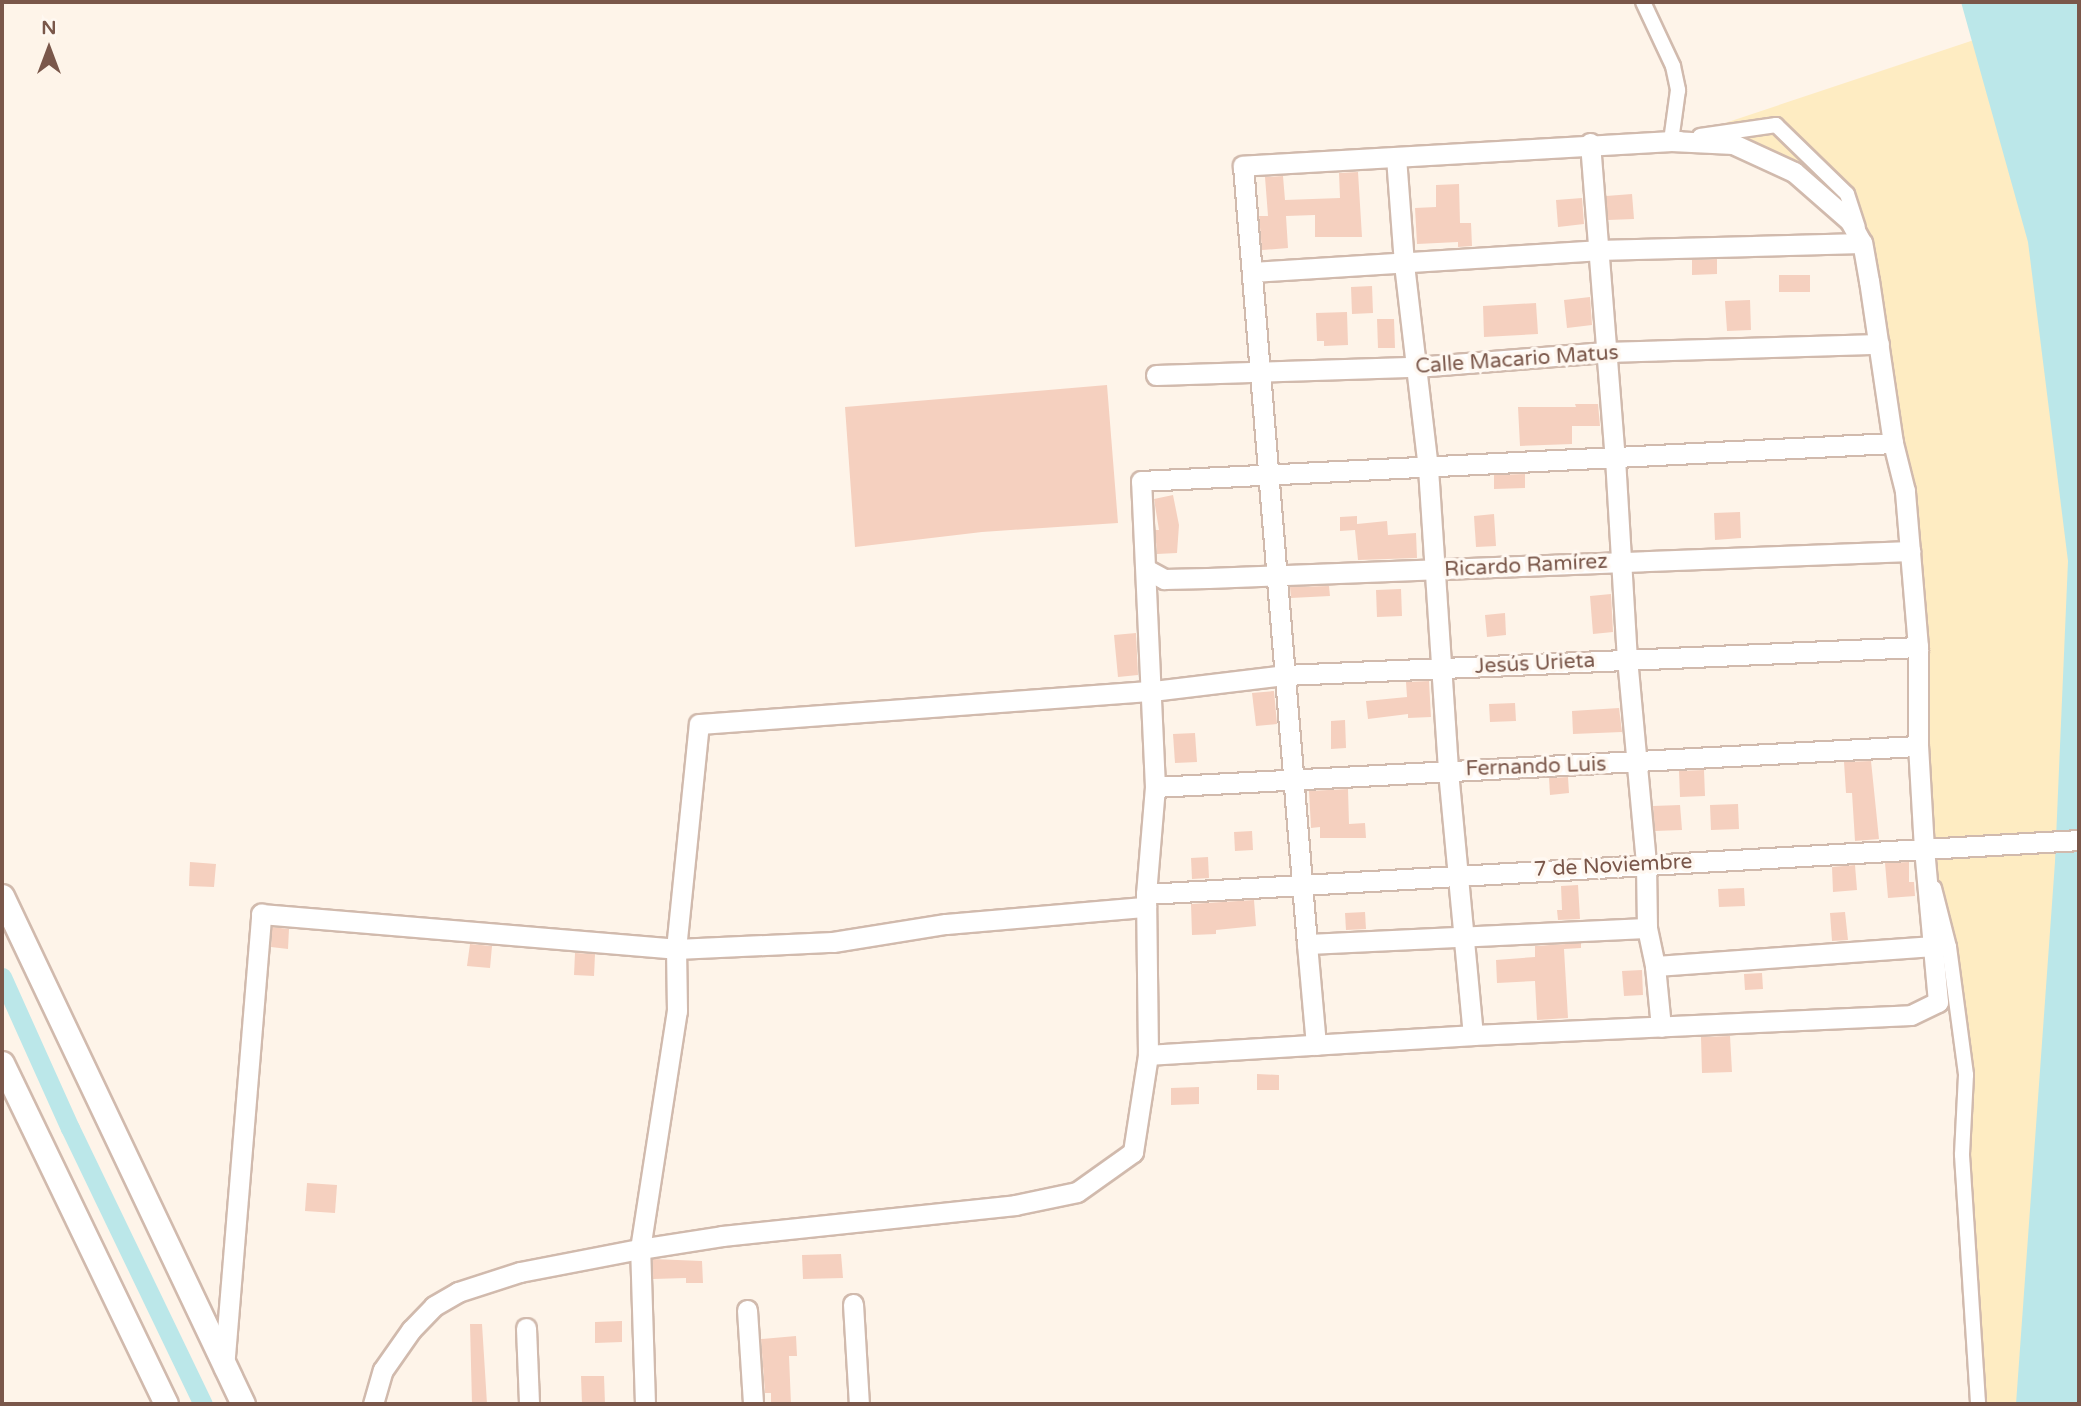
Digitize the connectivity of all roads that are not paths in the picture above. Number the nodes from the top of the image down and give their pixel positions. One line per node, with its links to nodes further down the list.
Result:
1 (1643, 2): 2 (street)
2 (1671, 141): 3 (street); 5 (street); 5 (street)
3 (1590, 143): 4 (street); 6 (street)
4 (1396, 157): 7 (street); 8 (street)
5 (1862, 243): 6 (street); 9 (street)
6 (1597, 250): 7 (street); 10 (street)
7 (1404, 264): 8 (street); 11 (street)
8 (1252, 272): 12 (street)
9 (1879, 344): 10 (street, Calle Macario Matus); 14 (street)
10 (1605, 352): 11 (street, Calle Macario Matus); 15 (street)
11 (1416, 367): 12 (street, Calle Macario Matus); 16 (street)
12 (1260, 373): 13 (street, Calle Macario Matus); 17 (street)
13 (1156, 375)
14 (1893, 443): 15 (street); 18 (street)
15 (1615, 458): 16 (street); 19 (street)
16 (1428, 468): 17 (street); 21 (street)
17 (1269, 474): 20 (street); 22 (street)
18 (1910, 551): 19 (street, Ricardo Ramírez); 23 (street)
19 (1622, 560): 21 (street, Ricardo Ramírez); 24 (street)
20 (1146, 569): 22 (street, Ricardo Ramírez); 27 (street)
21 (1433, 572): 22 (street, Ricardo Ramírez); 25 (street)
22 (1277, 575): 26 (street)
23 (1918, 647): 24 (street, Jesús Urieta); 28 (street)
24 (1627, 658): 25 (street, Jesús Urieta); 29 (street)
25 (1440, 670): 26 (street, Jesús Urieta); 30 (street)
26 (1285, 676): 27 (street, Jesús Urieta); 31 (street)
27 (1153, 691): 32 (street); 44 (street, Jesús Urieta)
28 (1918, 746): 29 (street, Fernando Luis); 34 (street)
29 (1639, 763): 30 (street, Fernando Luis); 35 (street)
30 (1448, 771): 31 (street, Fernando Luis); 36 (street)
31 (1293, 780): 32 (street, Fernando Luis); 37 (street)
32 (1155, 787): 39 (street)
33 (2079, 841): 34 (street, 7 de Noviembre)
34 (1924, 849): 35 (street, 7 de Noviembre); 43 (street); 63 (street)
35 (1646, 864): 36 (street, 7 de Noviembre); 40 (street)
36 (1457, 876): 37 (street, 7 de Noviembre); 41 (street)
37 (1302, 884): 39 (street, 7 de Noviembre); 42 (street)
38 (2, 896): 55 (street)
39 (1146, 900): 44 (street, 7 de Noviembre); 49 (street)
40 (1647, 928): 41 (street); 45 (street)
41 (1464, 938): 42 (street); 47 (street)
42 (1307, 944): 48 (street)
43 (1934, 946): 45 (street); 46 (street)
44 (676, 949): 51 (street); 55 (street, 7 de Noviembre)
45 (1655, 966): 46 (street)
46 (1661, 1027): 47 (street)
47 (1473, 1035): 48 (street)
48 (1316, 1045): 49 (street)
49 (1148, 1055): 51 (street)
50 (2, 1063): 56 (street)
51 (640, 1249): 58 (street); 60 (street)
52 (853, 1304): 62 (street)
53 (747, 1310): 61 (street)
54 (526, 1328): 59 (street)
55 (224, 1369): 57 (street)
56 (166, 1404)
57 (243, 1404)
58 (373, 1404)
59 (529, 1404)
60 (645, 1404)
61 (753, 1404)
62 (859, 1404)
63 (1978, 1404)

